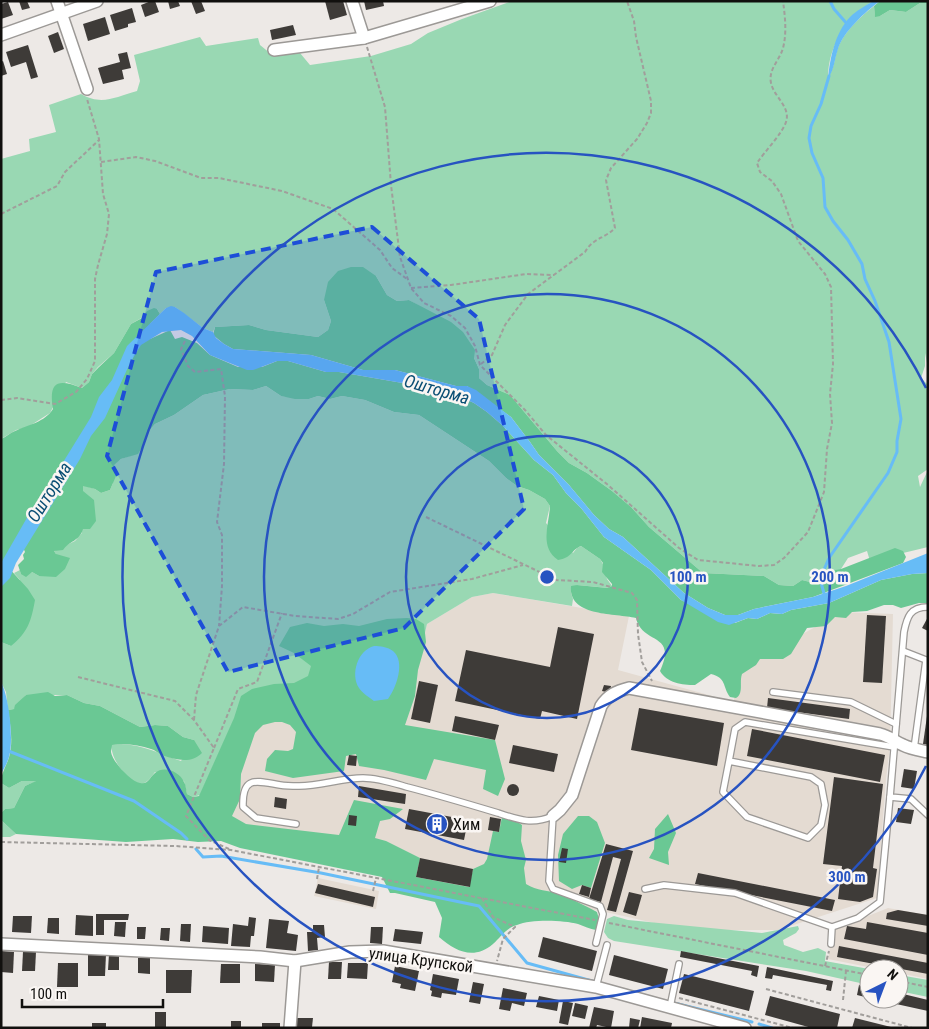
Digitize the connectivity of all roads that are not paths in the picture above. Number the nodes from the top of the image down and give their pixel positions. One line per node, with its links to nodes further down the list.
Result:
1 (57, 1): 5 (street)
2 (96, 1): 5 (street)
3 (352, 1): 7 (street)
4 (490, 1): 7 (street)
5 (61, 14): 6 (street); 9 (street)
6 (1, 35)
7 (364, 38): 8 (street)
8 (274, 50)
9 (87, 89)
10 (928, 607): 11 (lane)
11 (903, 651): 13 (lane); 15 (lane)
12 (773, 692): 13 (lane)
13 (896, 724): 14 (lane)
14 (894, 743): 15 (street); 17 (lane); 18 (lane); 20 (street)
15 (914, 750): 16 (street)
16 (928, 752)
17 (729, 761): 17 (lane)
18 (890, 797): 19 (lane); 23 (lane)
19 (928, 815)
20 (553, 816): 21 (lane); 24 (lane)
21 (296, 824)
22 (645, 889): 23 (lane)
23 (832, 927): 26 (lane)
24 (596, 943)
25 (1, 944): 28 (street, улица Крупской)
26 (830, 944)
27 (607, 945): 30 (lane)
28 (295, 961): 30 (street, улица Крупской); 33 (street)
29 (679, 964): 31 (lane)
30 (596, 987): 31 (street, улица Крупской)
31 (671, 1002): 32 (street, улица Крупской)
32 (714, 1024): 34 (street, улица Крупской)
33 (290, 1028)
34 (745, 1028)

